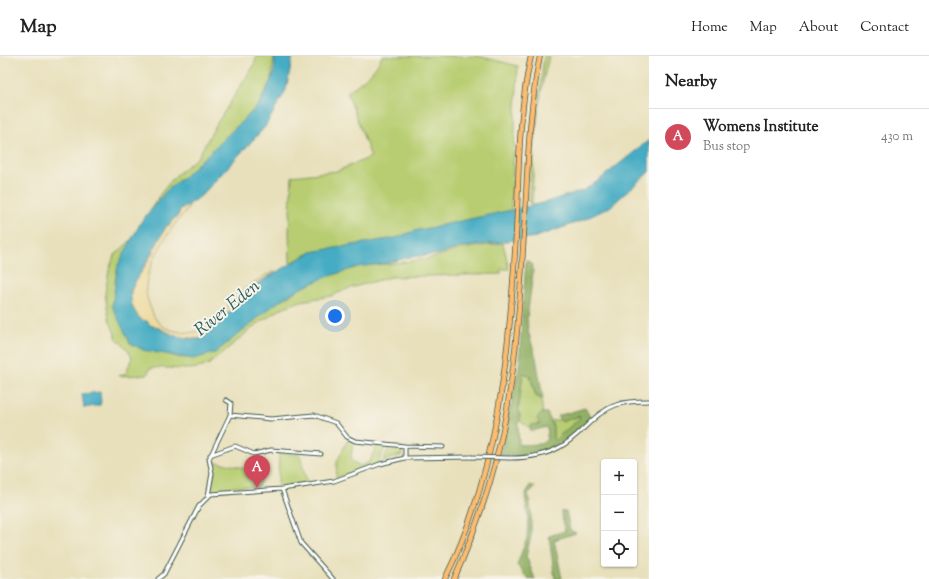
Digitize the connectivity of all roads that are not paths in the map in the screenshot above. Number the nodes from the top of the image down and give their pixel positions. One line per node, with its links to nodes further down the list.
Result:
1 (531, 56): 15 (highway)
2 (540, 56): 16 (highway)
3 (226, 400): 5 (street)
4 (649, 400): 10 (street, bridge)
5 (230, 415): 6 (street); 9 (street)
6 (405, 446): 7 (street); 10 (street)
7 (443, 447)
8 (321, 454): 9 (street)
9 (210, 455): 12 (street)
10 (405, 458): 11 (street)
11 (282, 489): 12 (street); 14 (street)
12 (208, 496): 13 (street)
13 (158, 579)
14 (333, 579)
15 (445, 579)
16 (454, 579)

